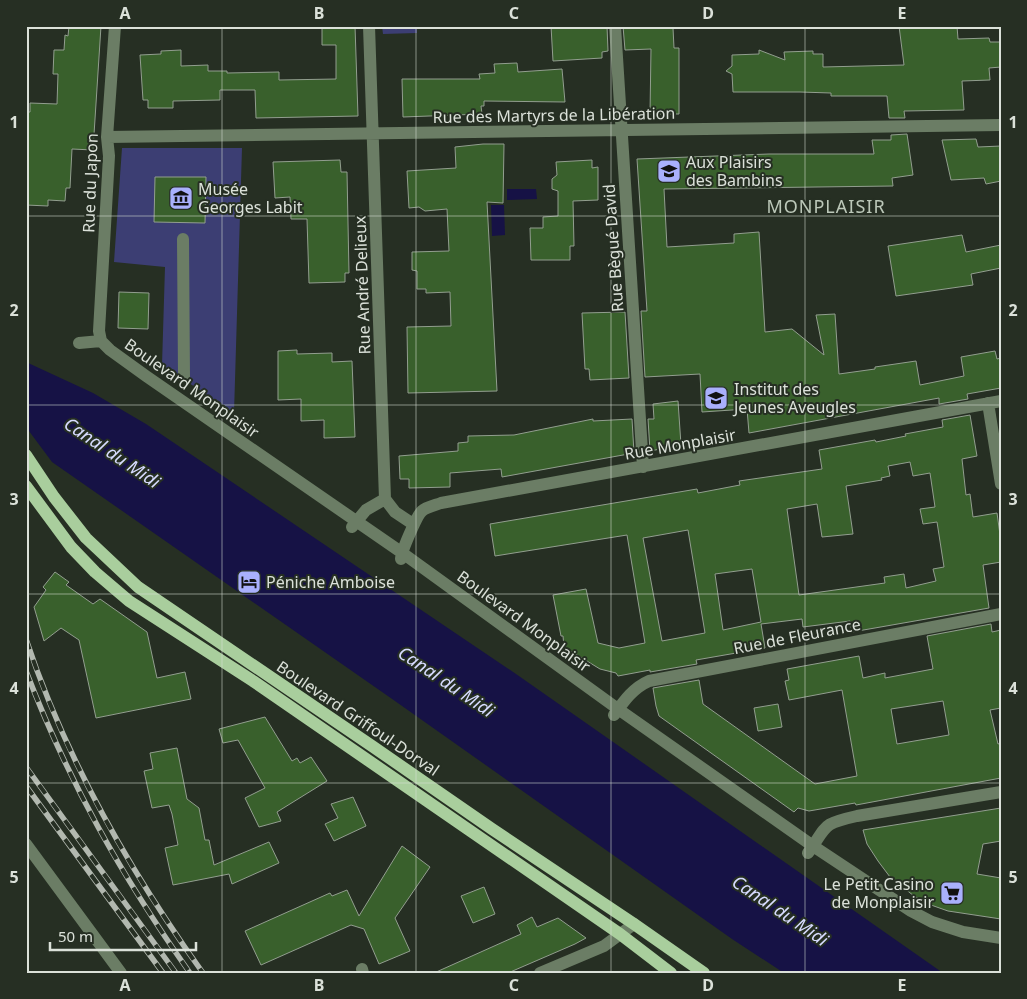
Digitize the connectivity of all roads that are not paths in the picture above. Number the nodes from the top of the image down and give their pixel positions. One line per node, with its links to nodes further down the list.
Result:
1 (115, 26): 7 (street, Rue du Japon)
2 (369, 26): 6 (street, Rue André Delieux)
3 (615, 26): 5 (street, Rue Bègué David)
4 (1001, 126): 5 (street, Rue des Martyrs de la Libération)
5 (622, 130): 6 (street, Rue des Martyrs de la Libération); 14 (street, Rue Bègué David)
6 (373, 134): 7 (street, Rue des Martyrs de la Libération); 17 (street, Rue André Delieux)
7 (107, 137): 9 (street, Rue du Japon)
8 (183, 239): 11 (street)
9 (101, 341): 10 (street); 18 (street, Boulevard Monplaisir)
10 (80, 343)
11 (184, 376)
12 (994, 402): 14 (street, Rue Monplaisir); 15 (street)
13 (26, 455): 26 (main road, Boulevard Griffoul-Dorval)
14 (643, 467): 19 (street, Rue Monplaisir)
15 (1001, 484)
16 (26, 486): 27 (main road, Boulevard Griffoul-Dorval)
17 (385, 499): 18 (street); 19 (street)
18 (354, 524): 20 (street, Boulevard Monplaisir)
19 (413, 524): 20 (street, Rue Monplaisir)
20 (401, 557): 22 (street, Boulevard Monplaisir)
21 (1001, 614): 22 (street, Rue de Fleurance)
22 (616, 712): 25 (street, Boulevard Monplaisir)
23 (1001, 792): 25 (street)
24 (26, 844): 29 (street)
25 (810, 849): 28 (street, Boulevard Monplaisir)
26 (634, 924): 27 (street); 32 (main road, Boulevard Griffoul-Dorval)
27 (620, 934): 30 (street); 31 (main road, Boulevard Griffoul-Dorval)
28 (1001, 938)
29 (121, 973)
30 (540, 973)
31 (671, 973)
32 (704, 973)

